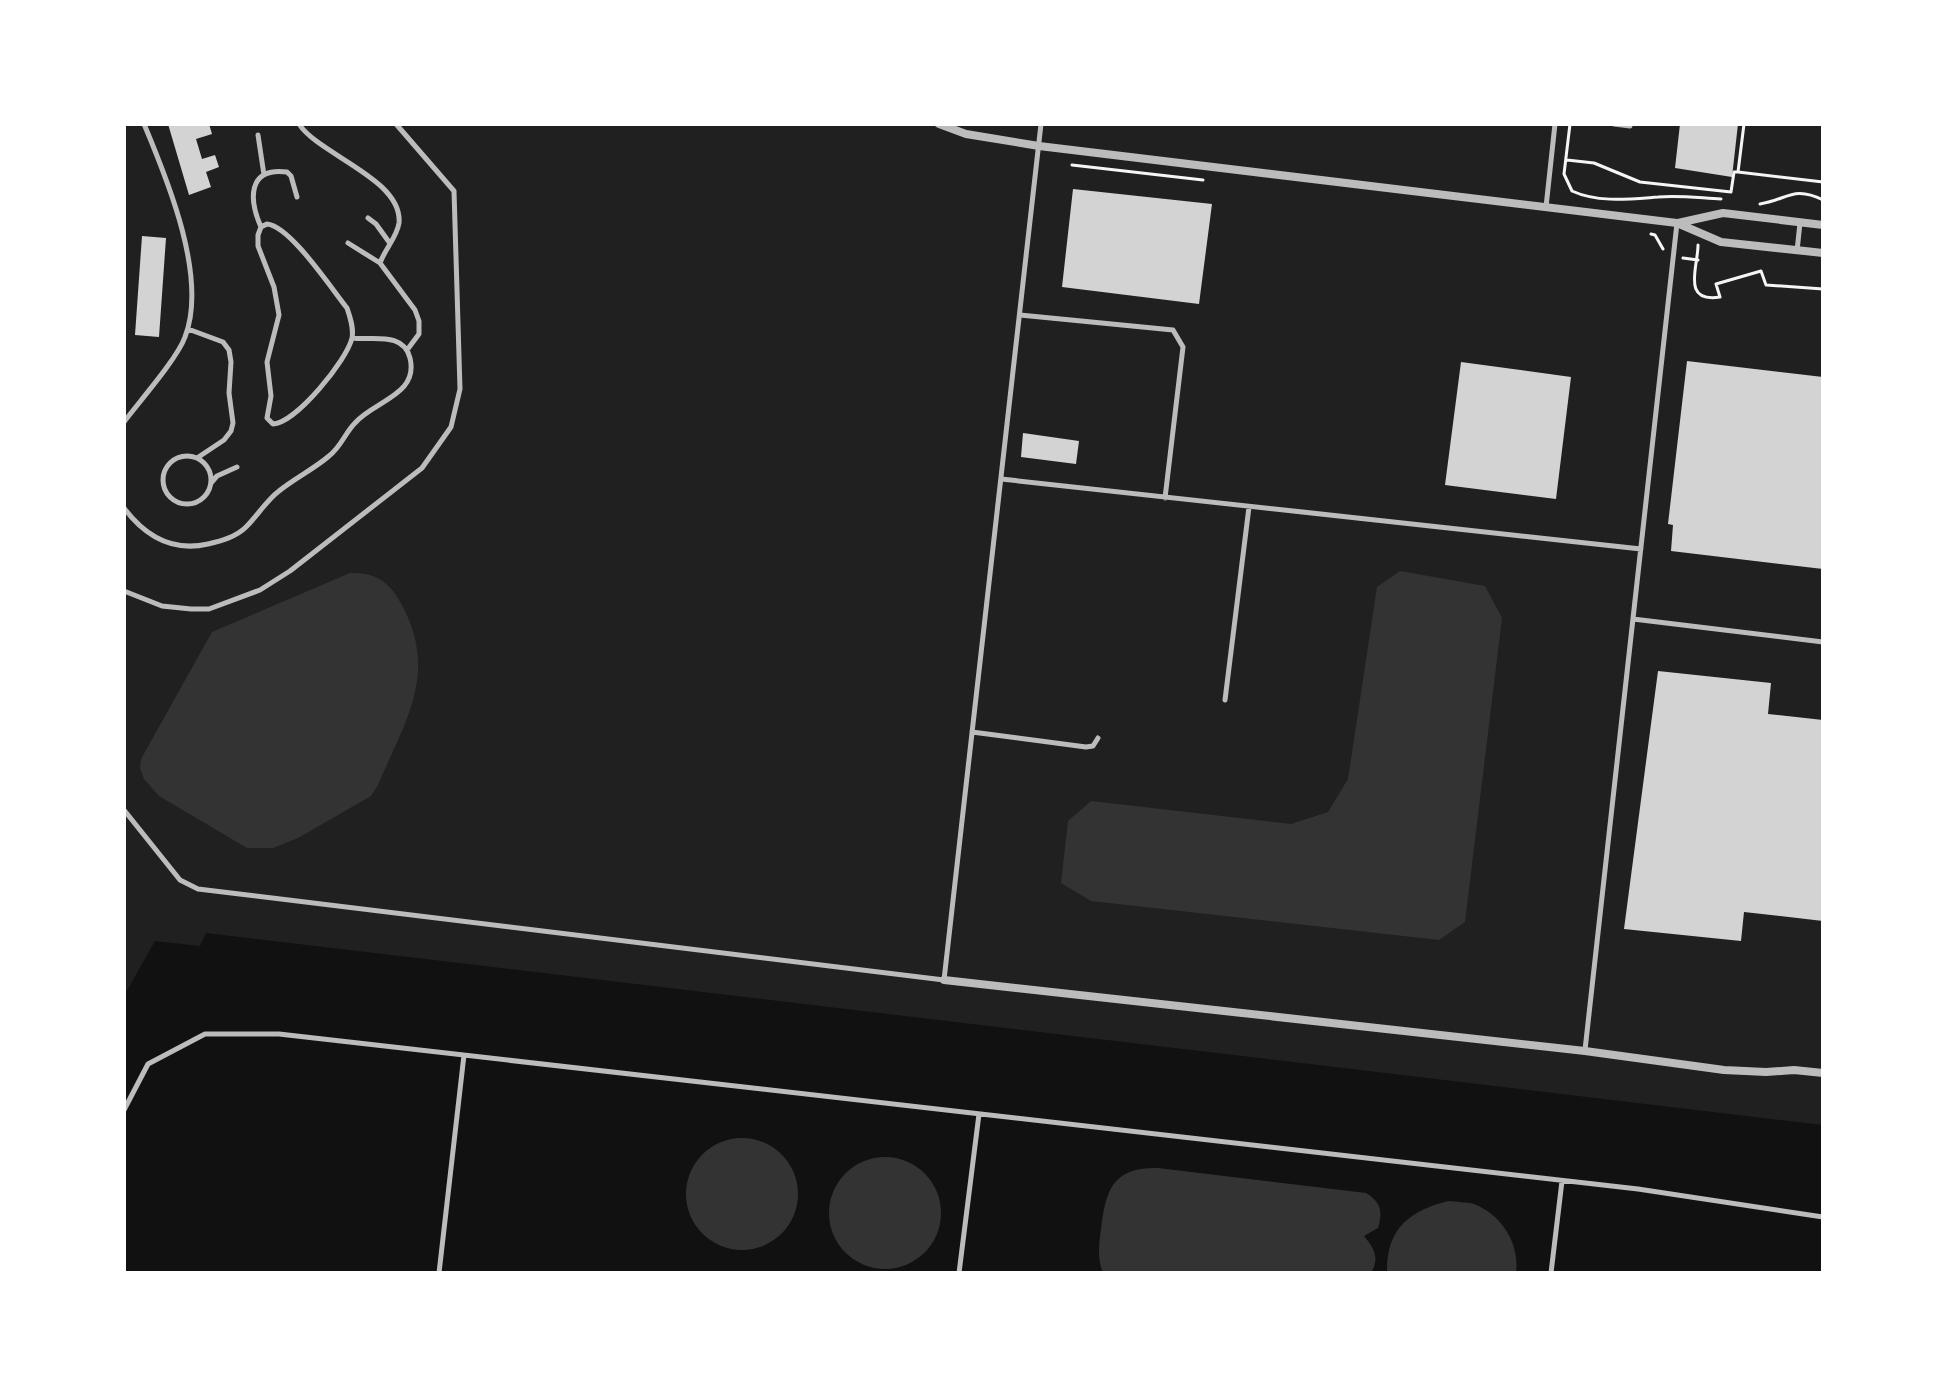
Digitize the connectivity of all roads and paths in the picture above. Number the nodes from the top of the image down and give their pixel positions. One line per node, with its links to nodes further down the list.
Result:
1 (144, 124): 42 (lane)
2 (299, 124): 34 (lane)
3 (396, 124): 54 (lane)
4 (939, 124): 12 (street)
5 (1041, 124): 12 (lane)
6 (1555, 124): 24 (lane)
7 (1570, 124): 13 (path)
8 (1614, 124): 10 (lane)
9 (1744, 124): 15 (path)
10 (1630, 126)
11 (258, 135): 16 (lane)
12 (1039, 146): 24 (street); 41 (lane)
13 (1566, 159): 15 (path); 20 (path)
14 (1072, 165): 17 (path)
15 (1738, 172): 18 (path)
16 (264, 175): 19 (lane); 30 (lane)
17 (1211, 181)
18 (1823, 182)
19 (297, 197)
20 (1699, 198): 21 (path); 26 (path)
21 (1726, 200)
22 (1823, 200): 23 (path)
23 (1751, 203)
24 (1546, 207): 28 (street)
25 (368, 218): 34 (lane)
26 (1699, 218): 27 (street); 28 (street)
27 (1800, 222): 29 (street); 35 (lane)
28 (1677, 223): 32 (street); 37 (lane)
29 (1823, 225)
30 (261, 227): 43 (lane); 43 (lane)
31 (1644, 231): 37 (path)
32 (1699, 232): 35 (street); 38 (path)
33 (348, 243): 39 (lane)
34 (389, 243): 39 (lane)
35 (1797, 251): 36 (street)
36 (1823, 253)
37 (1674, 257): 38 (path); 53 (lane)
38 (1698, 260): 40 (path)
39 (380, 263): 44 (lane)
40 (1823, 289)
41 (1020, 315): 48 (lane); 50 (lane)
42 (188, 329): 45 (lane); 46 (lane)
43 (352, 338): 44 (lane)
44 (407, 350): 52 (lane)
45 (124, 422)
46 (197, 458): 49 (lane); 49 (lane)
47 (237, 467): 49 (lane)
48 (1001, 479): 50 (lane); 58 (lane)
49 (210, 484)
50 (1165, 498): 51 (lane)
51 (1249, 507): 53 (lane); 57 (lane)
52 (124, 508)
53 (1641, 549): 55 (lane)
54 (124, 591)
55 (1633, 619): 56 (lane); 62 (lane)
56 (1823, 642)
57 (1225, 700)
58 (972, 732): 59 (lane); 61 (lane)
59 (1098, 738)
60 (124, 810): 61 (lane)
61 (944, 980): 62 (street)
62 (1585, 1051): 64 (street)
63 (464, 1055): 65 (lane); 66 (lane); 69 (lane)
64 (1823, 1073)
65 (124, 1110)
66 (979, 1114): 67 (lane); 70 (lane)
67 (1562, 1181): 68 (lane); 71 (lane)
68 (1823, 1217)
69 (439, 1273)
70 (959, 1273)
71 (1551, 1273)

